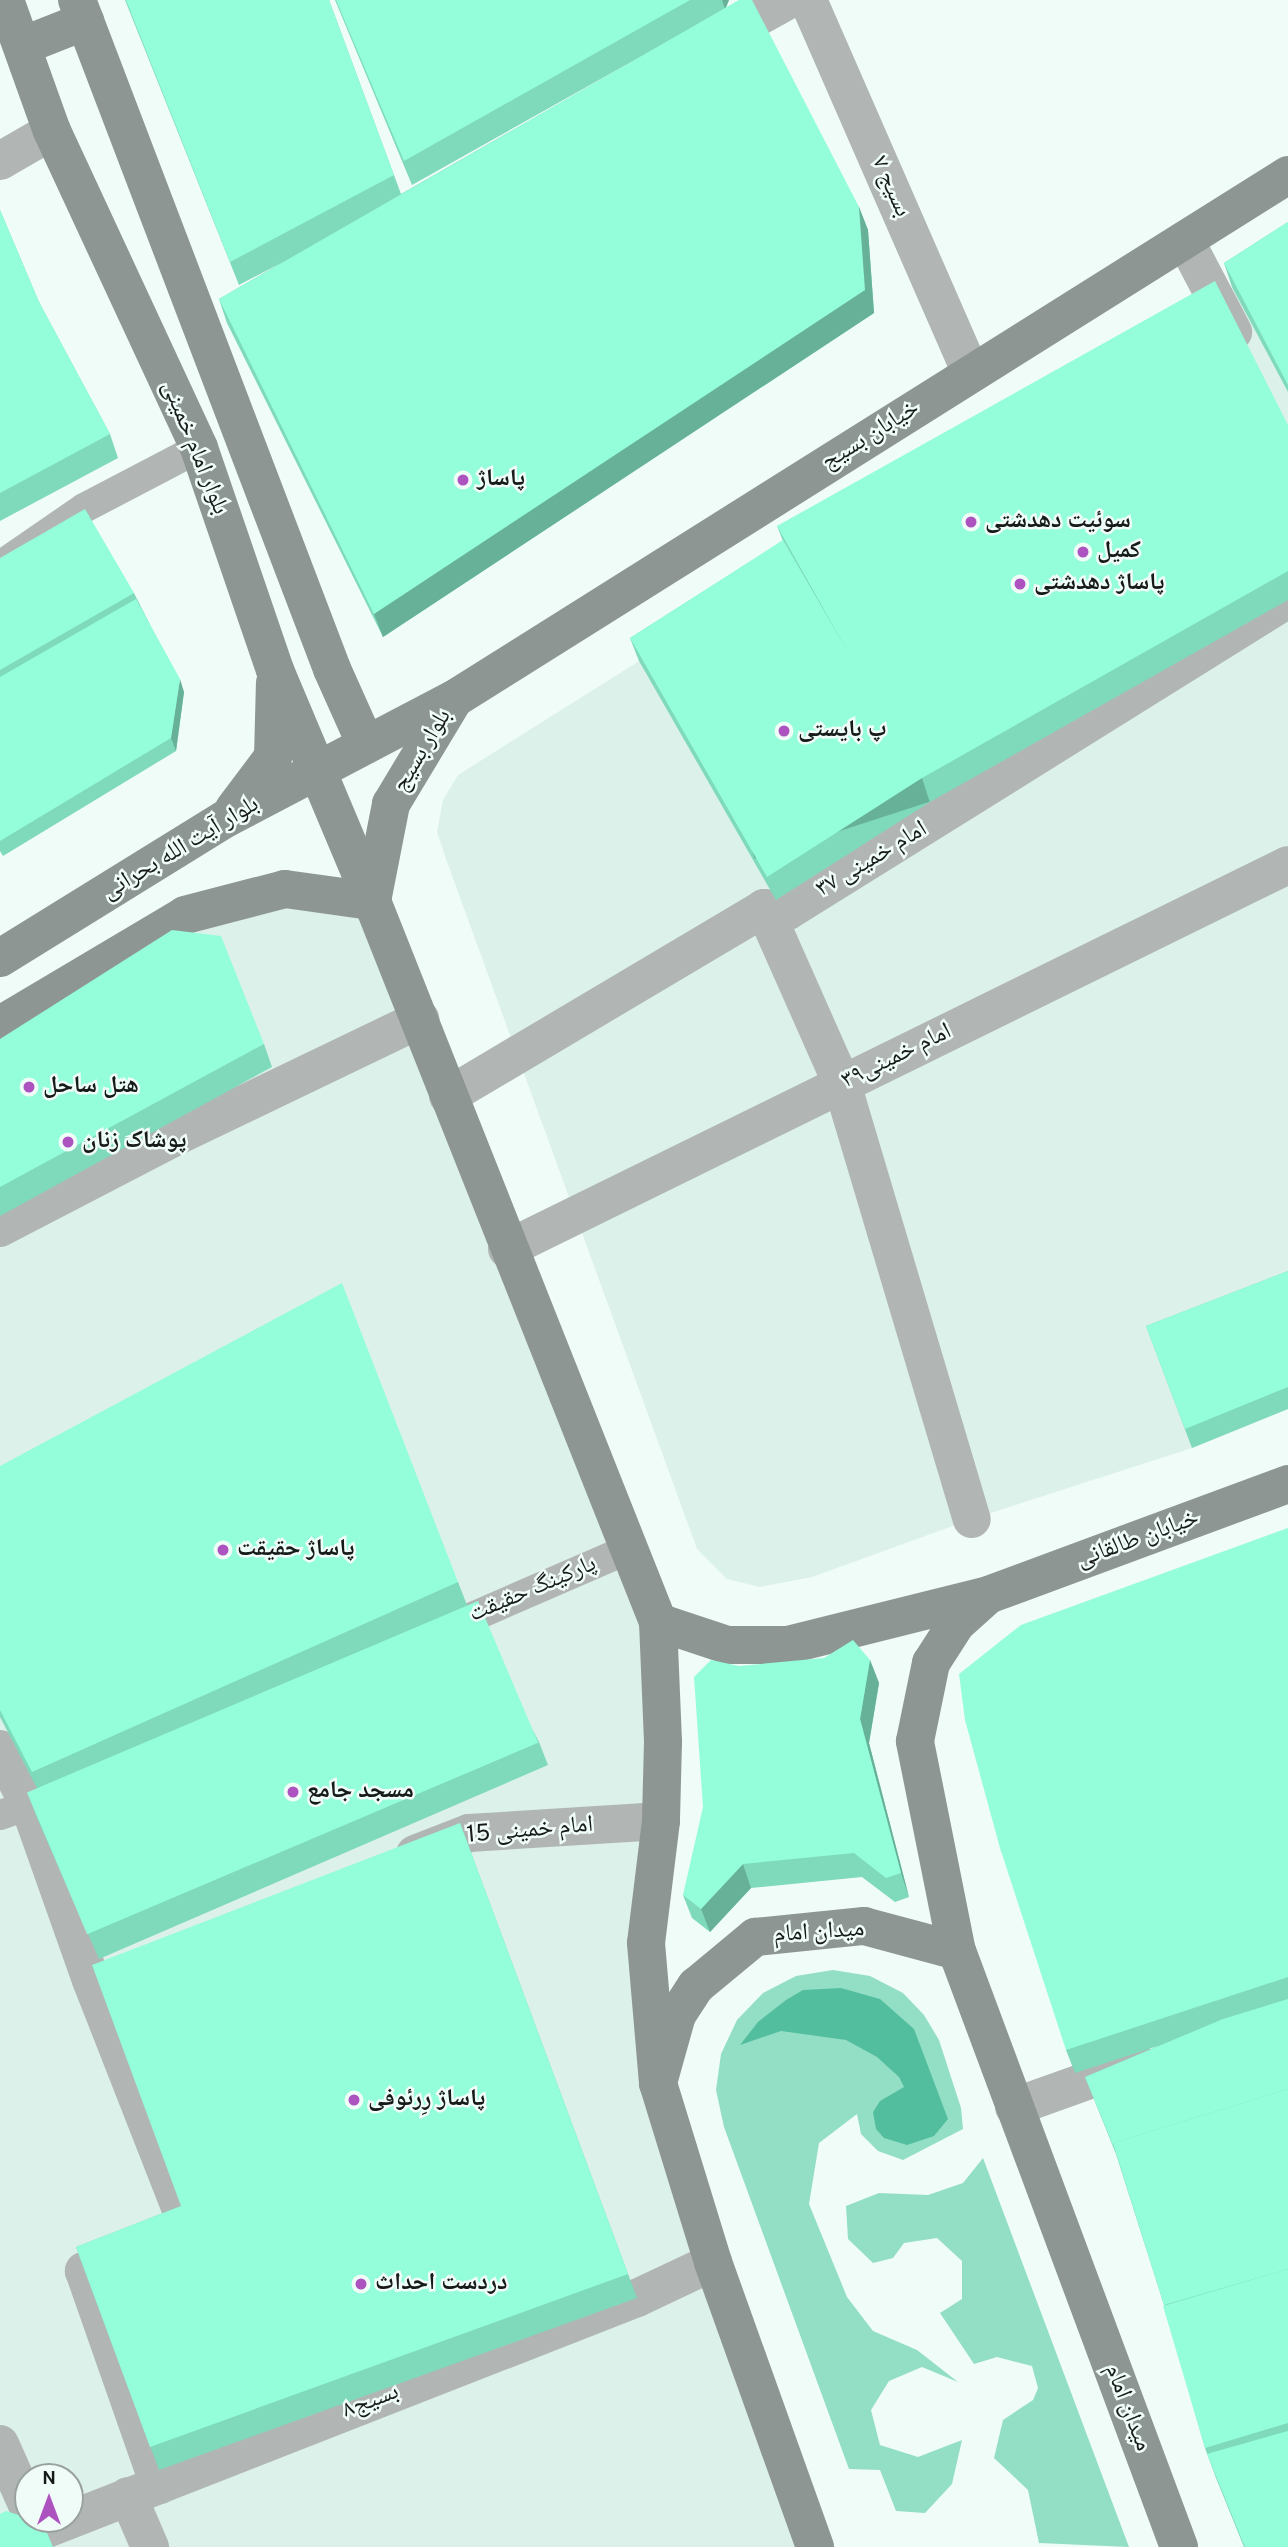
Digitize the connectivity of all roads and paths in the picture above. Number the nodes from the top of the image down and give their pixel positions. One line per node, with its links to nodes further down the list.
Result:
1 (5, 0): 5 (main road, بلوار امام خمینی)
2 (789, 0): 6 (street)
3 (808, 0): 14 (street, بسیج ۷)
4 (81, 11): 5 (main road); 12 (main road, بلوار امام خمینی)
5 (22, 46): 7 (main road, بلوار امام خمینی)
6 (685, 57)
7 (52, 131): 8 (street); 15 (main road, بلوار امام خمینی)
8 (0, 161)
9 (1288, 175): 10 (main road, خیابان بسیج)
10 (1185, 240): 13 (street); 14 (main road, خیابان بسیج)
11 (233, 299): 12 (street)
12 (197, 318): 20 (main road, بلوار امام خمینی)
13 (1250, 362)
14 (971, 373): 19 (main road, خیابان بسیج)
15 (199, 448): 16 (lane); 18 (main road, بلوار امام خمینی)
16 (0, 566)
17 (1288, 599): 25 (street, امام خمینی ۳۷)
18 (275, 670): 21 (main road, بلوار امام خمینی); 22 (main road)
19 (454, 699): 20 (main road, بلوار بسیج); 24 (main road, بلوار بسیج)
20 (366, 745): 21 (main road, بلوار آیت الله بحرانی)
21 (318, 770): 22 (main road, بلوار آیت الله بحرانی); 24 (main road, بلوار امام خمینی)
22 (227, 818): 26 (main road, بلوار آیت الله بحرانی)
23 (1288, 864): 29 (street, امام خمینی۳۹)
24 (372, 901): 27 (main road); 28 (main road, بلوار امام خمینی)
25 (764, 908): 29 (street); 30 (street, امام خمینی ۳۷)
26 (0, 959): 27 (main road)
27 (14, 1017)
28 (419, 1019): 30 (main road, بلوار امام خمینی); 31 (street)
29 (842, 1084): 32 (street, امام خمینی۳۹); 34 (street)
30 (448, 1096): 32 (main road, بلوار امام خمینی)
31 (0, 1228)
32 (507, 1249): 35 (main road, بلوار امام خمینی)
33 (1288, 1484): 36 (main road, خیابان طالقانی)
34 (972, 1519)
35 (626, 1550): 37 (main road, بلوار امام خمینی); 38 (lane, پارکینگ حقیقت)
36 (988, 1595): 37 (main road, خیابان طالقانی); 43 (main road)
37 (658, 1622): 41 (main road)
38 (426, 1637)
39 (0, 1749): 40 (street)
40 (15, 1810): 45 (street)
41 (660, 1821): 42 (street, امام خمینی 15); 47 (main road)
42 (378, 1868)
43 (957, 1952): 47 (main road, میدان امام); 48 (main road, میدان امام)
44 (130, 1964): 45 (street)
45 (91, 1980): 52 (street)
46 (1171, 2051): 48 (street)
47 (658, 2083): 49 (main road)
48 (1014, 2107): 56 (main road, میدان امام)
49 (713, 2262): 52 (street, بسیج۸); 55 (main road)
50 (0, 2444): 51 (street, بسیج۸)
51 (14, 2487)
52 (143, 2491): 53 (street, بسیج۸); 54 (street)
53 (84, 2514)
54 (150, 2547)
55 (815, 2547)
56 (1179, 2547)

